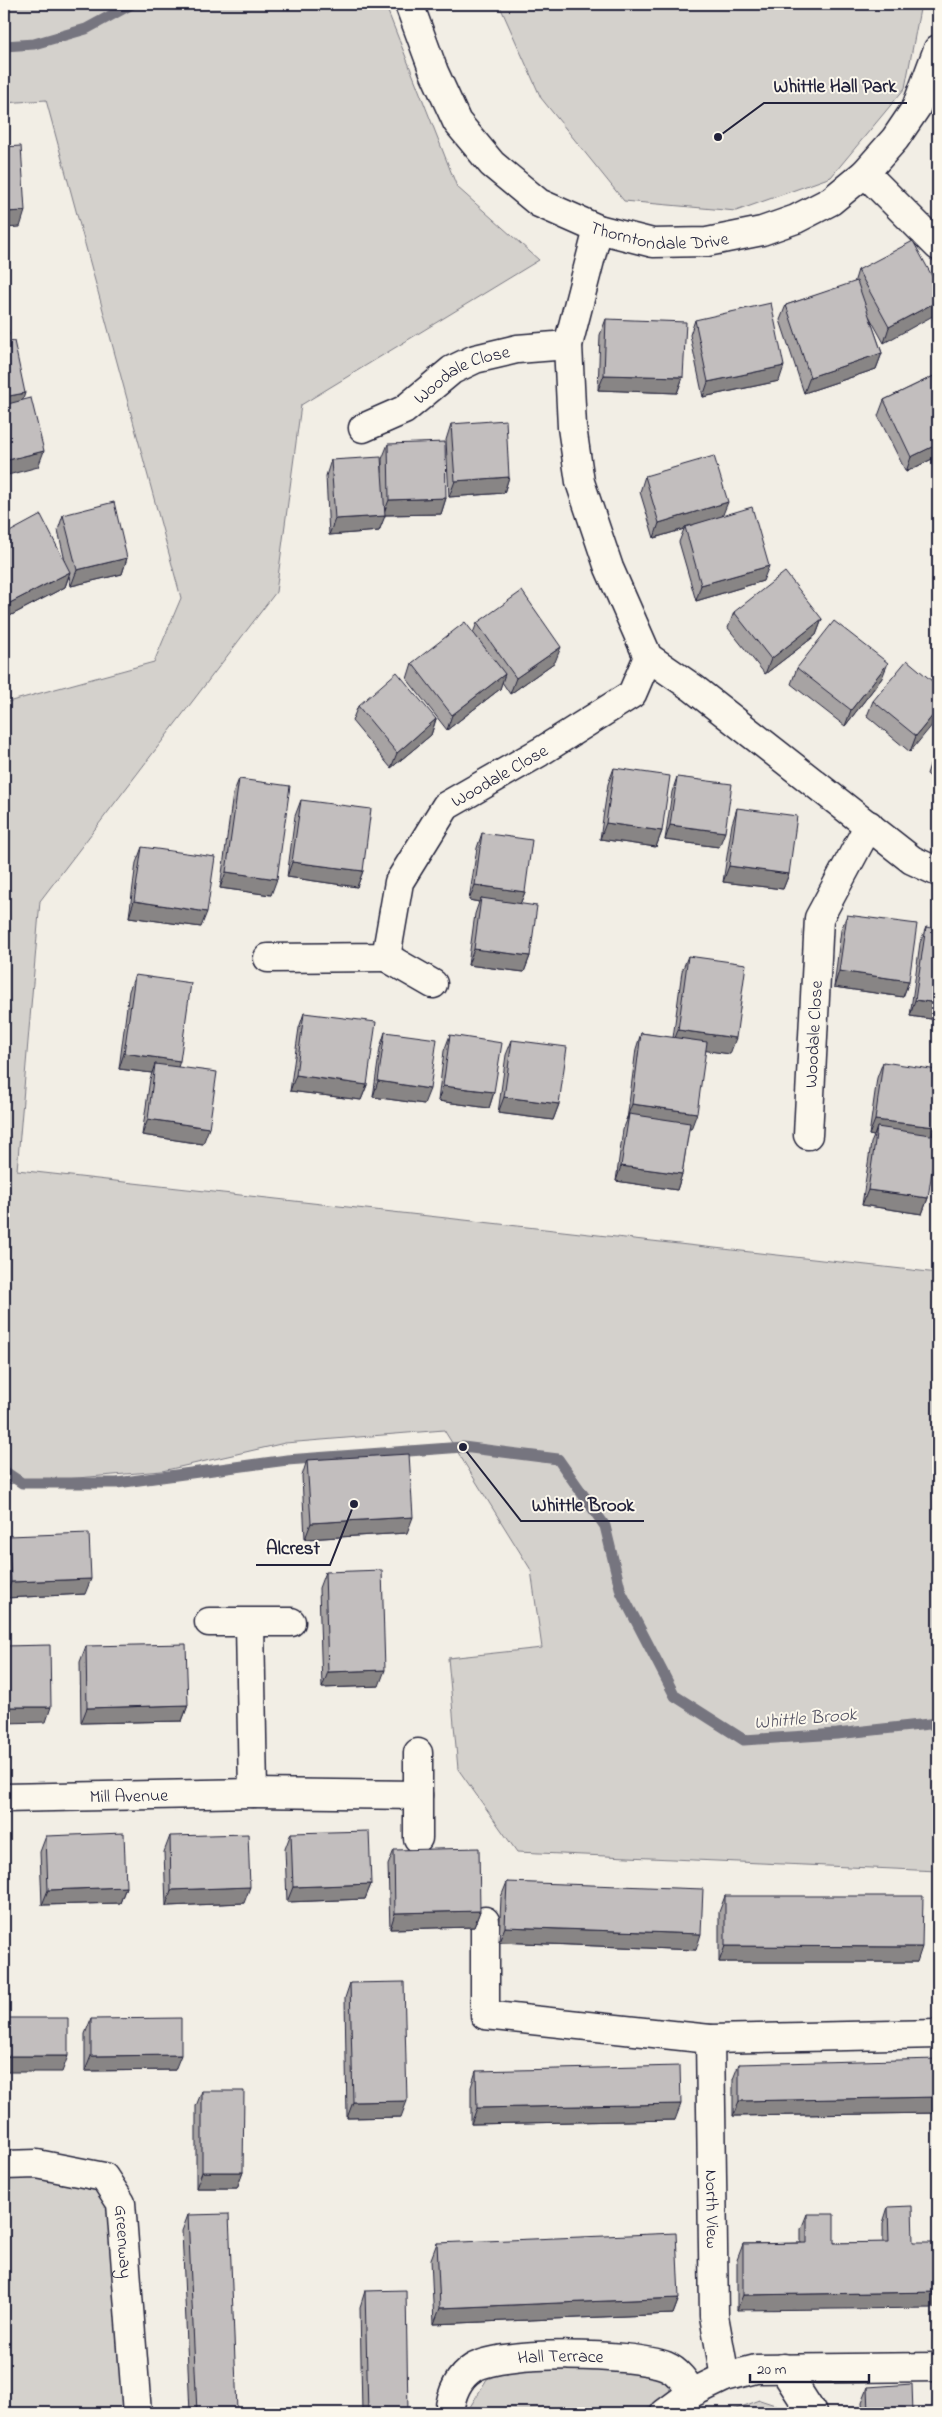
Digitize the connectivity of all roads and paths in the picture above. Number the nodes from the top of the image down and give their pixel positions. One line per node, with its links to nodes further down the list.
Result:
1 (409, 4): 4 (street, Thorntondale Drive)
2 (938, 50): 3 (street, Thorntondale Drive)
3 (865, 173): 4 (street, Thorntondale Drive); 5 (street)
4 (598, 229): 6 (street)
5 (938, 246)
6 (568, 345): 7 (street, Woodale Close); 8 (street)
7 (363, 428)
8 (648, 657): 9 (street); 11 (street, Woodale Close)
9 (868, 825): 10 (street); 14 (street, Woodale Close)
10 (938, 872)
11 (386, 957): 12 (street); 13 (street)
12 (268, 958)
13 (433, 984)
14 (808, 1135)
15 (209, 1622): 16 (street)
16 (250, 1622): 17 (street); 19 (street)
17 (292, 1622)
18 (418, 1753): 20 (street)
19 (253, 1793): 20 (street, Mill Avenue); 21 (street, Mill Avenue)
20 (418, 1795): 22 (street)
21 (4, 1798)
22 (418, 1838)
23 (486, 1921): 25 (street)
24 (938, 2034): 25 (street)
25 (710, 2039): 29 (street, North View)
26 (4, 2165): 31 (street, Greenway)
27 (938, 2367): 28 (street)
28 (784, 2368): 29 (street); 34 (street)
29 (725, 2377): 30 (street)
30 (692, 2393): 32 (street, Hall Terrace); 33 (street)
31 (137, 2413)
32 (448, 2413)
33 (665, 2413)
34 (812, 2413)

